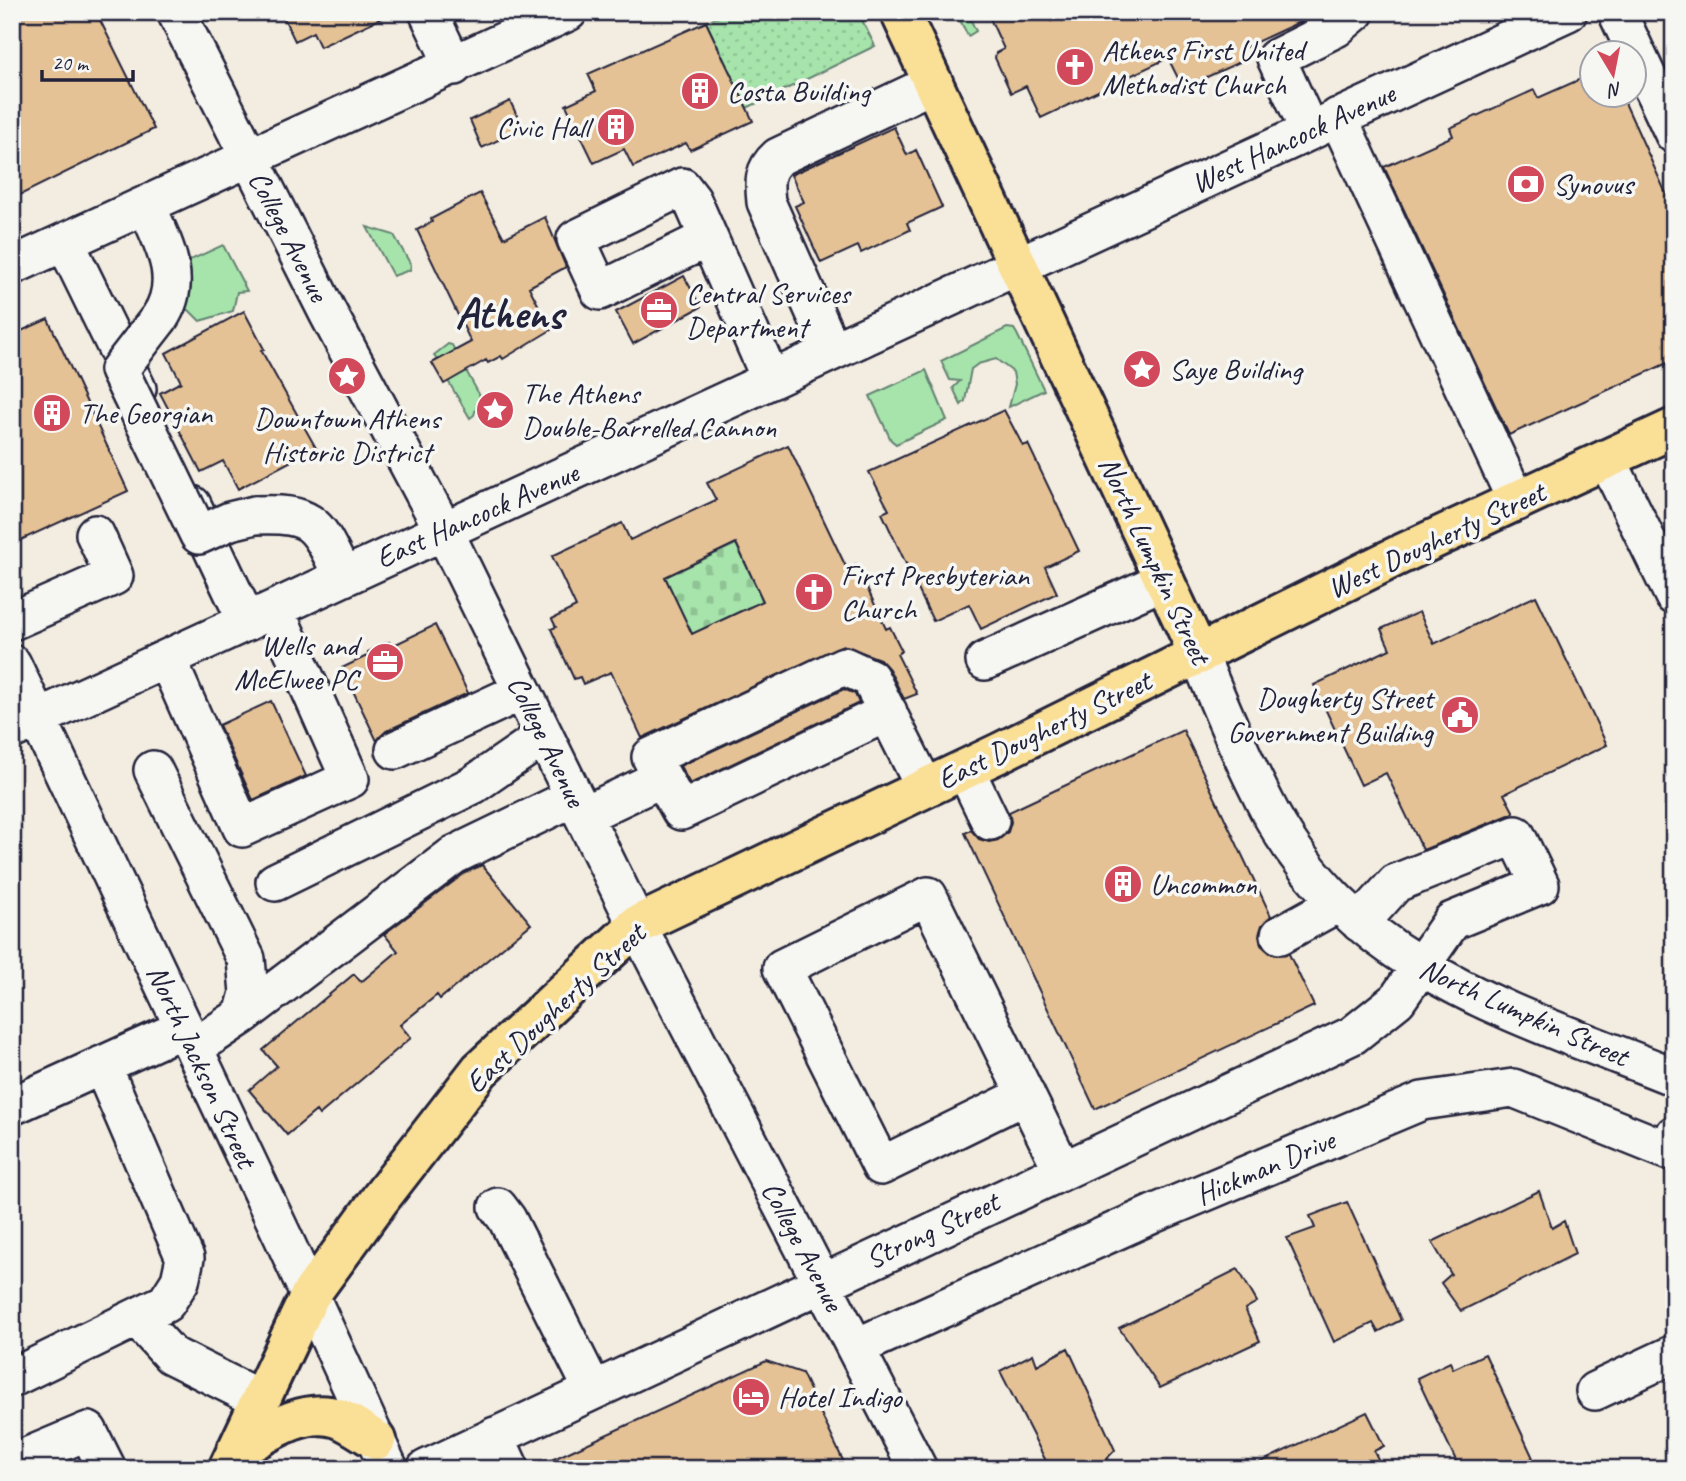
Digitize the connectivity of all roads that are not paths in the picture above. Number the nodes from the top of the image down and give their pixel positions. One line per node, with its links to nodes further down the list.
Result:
1 (176, 12): 13 (street, College Avenue)
2 (428, 12): 9 (street)
3 (568, 12): 9 (street)
4 (900, 12): 10 (main road, North Lumpkin Street)
5 (1355, 12): 11 (street)
6 (1568, 12): 8 (street, West Hancock Avenue)
7 (1617, 12): 12 (street)
8 (1527, 20): 11 (street, West Hancock Avenue)
9 (454, 66): 13 (street)
10 (934, 83): 18 (main road, North Lumpkin Street); 19 (street)
11 (1324, 124): 18 (street, West Hancock Avenue); 23 (street)
12 (1674, 134)
13 (250, 158): 14 (street); 24 (street, College Avenue)
14 (146, 205): 16 (street); 26 (street, bridge)
15 (708, 238): 20 (street)
16 (65, 242): 17 (street); 29 (street)
17 (14, 259)
18 (1018, 265): 19 (street, East Hancock Avenue); 27 (main road, North Lumpkin Street)
19 (832, 351): 20 (street, East Hancock Avenue)
20 (771, 380): 24 (street, East Hancock Avenue)
21 (1674, 428): 22 (main road, West Dougherty Street)
22 (1607, 459): 23 (main road, West Dougherty Street); 28 (street)
23 (1517, 502): 31 (main road, West Dougherty Street)
24 (444, 531): 26 (street, East Hancock Avenue); 35 (street, College Avenue)
25 (95, 534): 30 (street)
26 (343, 577): 29 (street, East Hancock Avenue)
27 (1165, 580): 31 (main road, North Lumpkin Street); 33 (street)
28 (1674, 596)
29 (261, 616): 32 (street, East Hancock Avenue); 32 (street)
30 (12, 621)
31 (1199, 654): 40 (main road, East Dougherty Street); 47 (street, North Lumpkin Street)
32 (167, 659): 37 (street, East Hancock Avenue)
33 (985, 661)
34 (12, 664): 37 (street, North Jackson Street)
35 (522, 691): 38 (street, College Avenue); 39 (street)
36 (888, 712): 36 (street); 43 (street)
37 (25, 724): 52 (street, North Jackson Street)
38 (544, 736): 44 (street, College Avenue); 46 (street)
39 (395, 750)
40 (965, 769): 43 (main road, East Dougherty Street); 45 (street)
41 (153, 770): 51 (street)
42 (645, 786): 44 (street)
43 (925, 788): 48 (main road, East Dougherty Street)
44 (579, 806): 48 (street, College Avenue); 51 (street)
45 (990, 821)
46 (275, 882)
47 (1349, 913): 49 (street); 50 (street, North Lumpkin Street); 50 (street, Strong Street)
48 (637, 925): 60 (street, College Avenue); 61 (main road, East Dougherty Street)
49 (1280, 935)
50 (1421, 969): 54 (street, North Lumpkin Street); 58 (street, Strong Street)
51 (243, 1015): 52 (street)
52 (189, 1038): 53 (street); 61 (street, North Jackson Street)
53 (102, 1065): 56 (street); 62 (street)
54 (1674, 1077)
55 (1026, 1095): 55 (street); 58 (street)
56 (12, 1106)
57 (1674, 1135): 63 (street, Hickman Drive)
58 (1062, 1169): 60 (street, Strong Street)
59 (498, 1207): 66 (street)
60 (821, 1282): 63 (street, College Avenue); 66 (street, Strong Street)
61 (310, 1295): 68 (main road, East Dougherty Street); 70 (street, North Jackson Street)
62 (138, 1319): 65 (street); 68 (street)
63 (857, 1347): 75 (street, College Avenue)
64 (1674, 1354): 67 (street)
65 (12, 1378)
66 (593, 1390): 69 (street, Strong Street)
67 (1595, 1391)
68 (259, 1399): 71 (main road, East Dougherty Street)
69 (503, 1453): 74 (street, Strong Street)
70 (382, 1454): 71 (main road)
71 (232, 1460)
72 (12, 1463): 73 (street)
73 (107, 1469)
74 (426, 1469)
75 (918, 1469)

